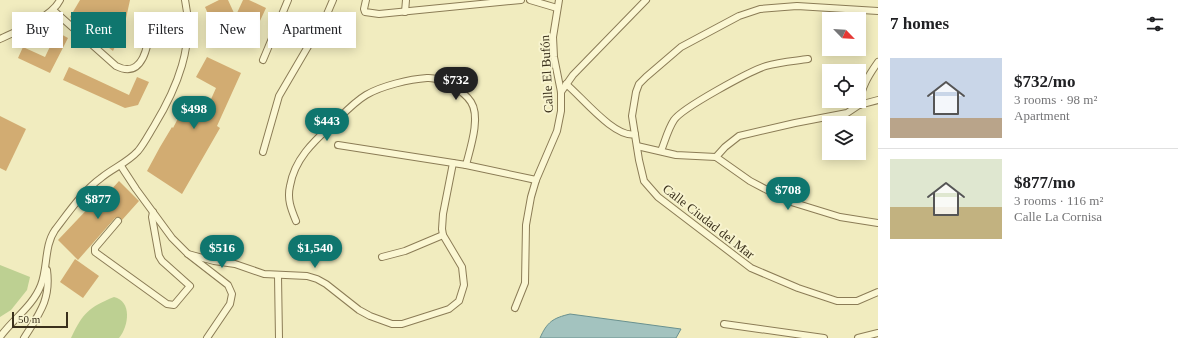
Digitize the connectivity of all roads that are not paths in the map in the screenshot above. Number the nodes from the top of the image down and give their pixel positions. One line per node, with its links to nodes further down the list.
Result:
1 (60, 0): 13 (street)
2 (184, 0): 35 (street)
3 (288, 0): 19 (street)
4 (333, 0): 30 (street)
5 (366, 0): 15 (street)
6 (406, 0): 15 (street)
7 (521, 0): 11 (street)
8 (530, 0): 12 (street)
9 (559, 0): 12 (street, Calle El Bufón)
10 (646, 0): 22 (street)
11 (464, 3): 15 (street)
12 (557, 8): 23 (street, Calle El Bufón)
13 (53, 10): 16 (street); 17 (street)
14 (878, 11): 27 (street, Calle Ciudad del Mar)
15 (405, 12)
16 (0, 39)
17 (146, 48)
18 (808, 59): 31 (street)
19 (263, 60)
20 (878, 62): 21 (street)
21 (866, 80)
22 (566, 84): 23 (street); 27 (street)
23 (561, 92): 36 (street, Calle El Bufón)
24 (878, 100): 25 (street)
25 (866, 103)
26 (854, 108): 32 (street)
27 (634, 134): 29 (street, Calle Ciudad del Mar)
28 (338, 145): 33 (street)
29 (637, 146): 31 (street); 46 (street, Calle Ciudad del Mar)
30 (263, 152)
31 (661, 152): 32 (street)
32 (716, 157): 40 (street)
33 (453, 163): 34 (street); 41 (street)
34 (466, 165): 36 (street); 39 (street)
35 (121, 166): 37 (street); 44 (street)
36 (536, 180): 47 (street, Calle El Bufón)
37 (153, 212): 38 (street); 42 (street)
38 (118, 221)
39 (296, 221)
40 (878, 223)
41 (443, 235): 43 (street); 45 (street)
42 (188, 254): 45 (street); 52 (street)
43 (382, 257)
44 (46, 268): 50 (street); 51 (street)
45 (278, 276): 53 (street)
46 (878, 292)
47 (515, 308)
48 (724, 324): 54 (street)
49 (878, 333): 55 (street)
50 (0, 337)
51 (24, 338)
52 (208, 338)
53 (279, 338)
54 (824, 338)
55 (858, 338)

